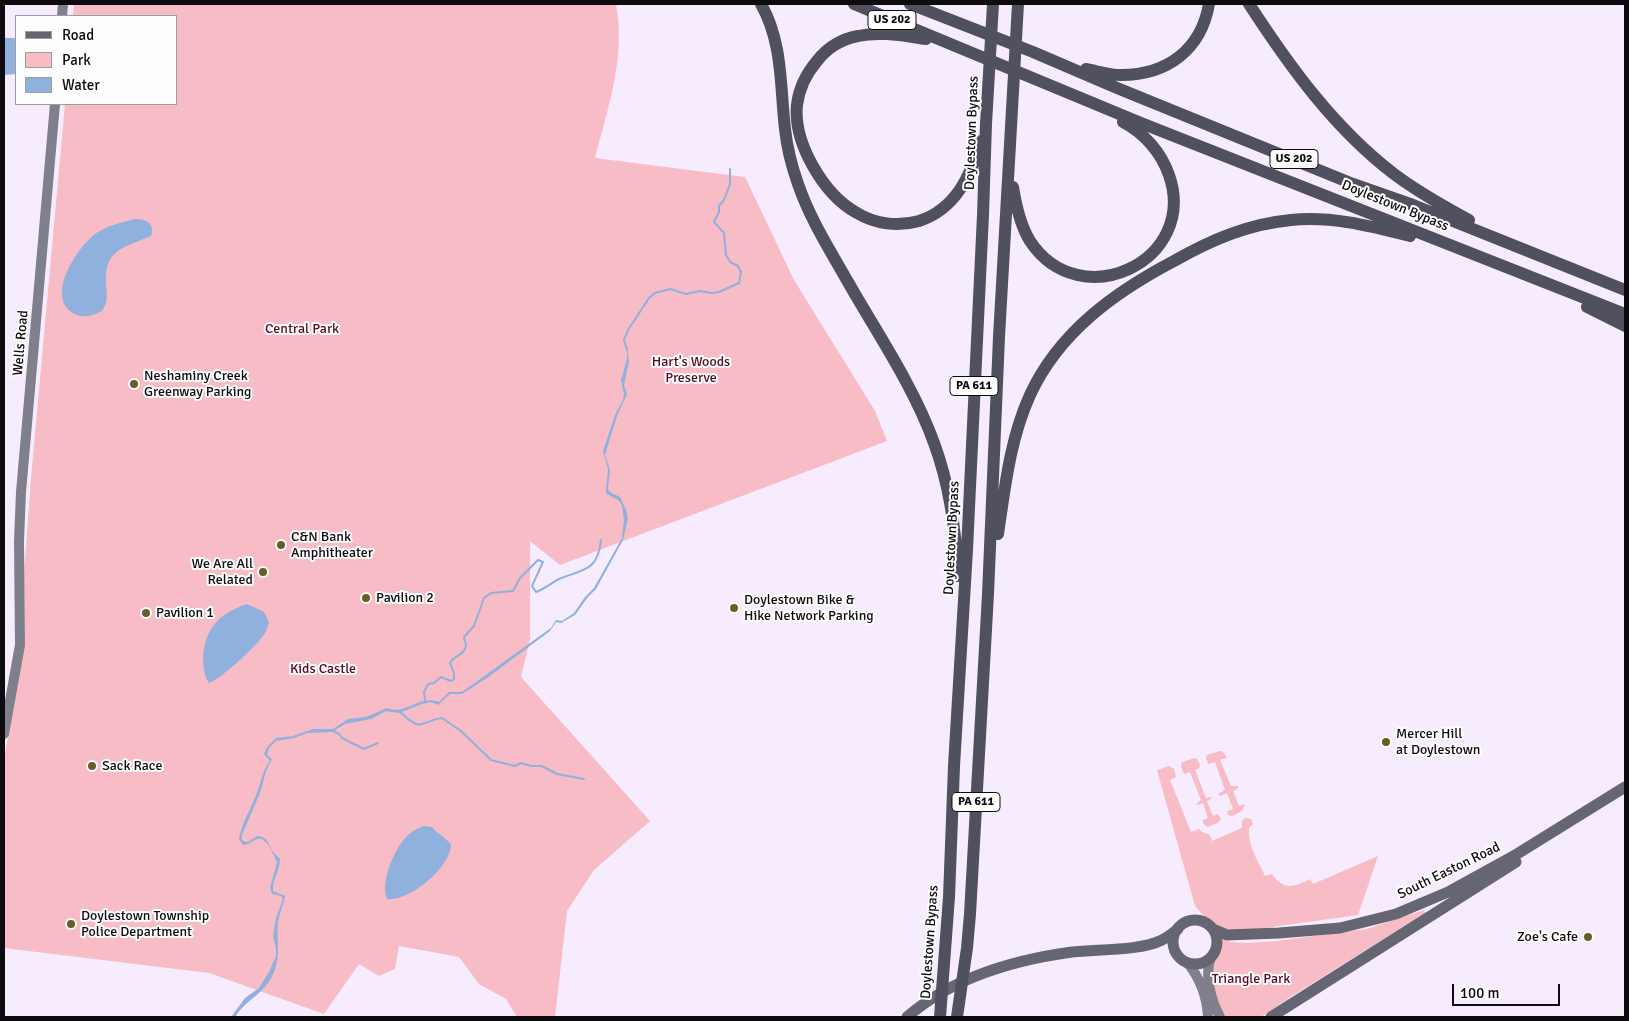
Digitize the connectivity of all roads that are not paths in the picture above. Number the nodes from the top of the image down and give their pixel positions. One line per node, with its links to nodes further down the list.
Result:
1 (761, 4): 21 (highway)
2 (854, 4): 8 (highway, US 202)
3 (910, 4): 9 (highway, Doylestown Bypass / US 202)
4 (993, 4): 12 (highway, Doylestown Bypass / PA 611)
5 (1018, 4): 13 (highway, PA 611)
6 (1208, 4): 9 (highway)
7 (1249, 4): 15 (highway)
8 (947, 43): 10 (highway, Doylestown Bypass / US 202); 12 (highway)
9 (1067, 66): 15 (highway, Doylestown Bypass / US 202)
10 (1066, 90): 13 (highway); 14 (highway, Doylestown Bypass / US 202)
11 (55, 105): 22 (street, Wells Road)
12 (986, 124): 21 (highway, Doylestown Bypass / PA 611)
13 (1009, 164): 20 (highway, PA 611)
14 (1460, 248): 16 (highway, Doylestown Bypass / US 202); 20 (highway)
15 (1522, 248): 17 (highway, Doylestown Bypass / US 202)
16 (1506, 267): 18 (highway, Doylestown Bypass / US 202); 19 (highway)
17 (1625, 290)
18 (1625, 314)
19 (1625, 326)
20 (988, 594): 31 (highway, PA 611)
21 (961, 649): 30 (highway, Doylestown Bypass / PA 611)
22 (4, 734)
23 (1625, 787): 24 (main road, South Easton Road)
24 (1572, 821): 26 (main road, South Easton Road); 34 (main road, South Easton Road)
25 (1178, 929): 26 (main road, South Easton Road); 28 (main road); 29 (main road, South Easton Road)
26 (1212, 929): 27 (main road)
27 (1211, 957): 28 (main road); 33 (street)
28 (1187, 962): 32 (street)
29 (907, 1017)
30 (940, 1017)
31 (957, 1017)
32 (1208, 1017)
33 (1220, 1017)
34 (1271, 1017)

